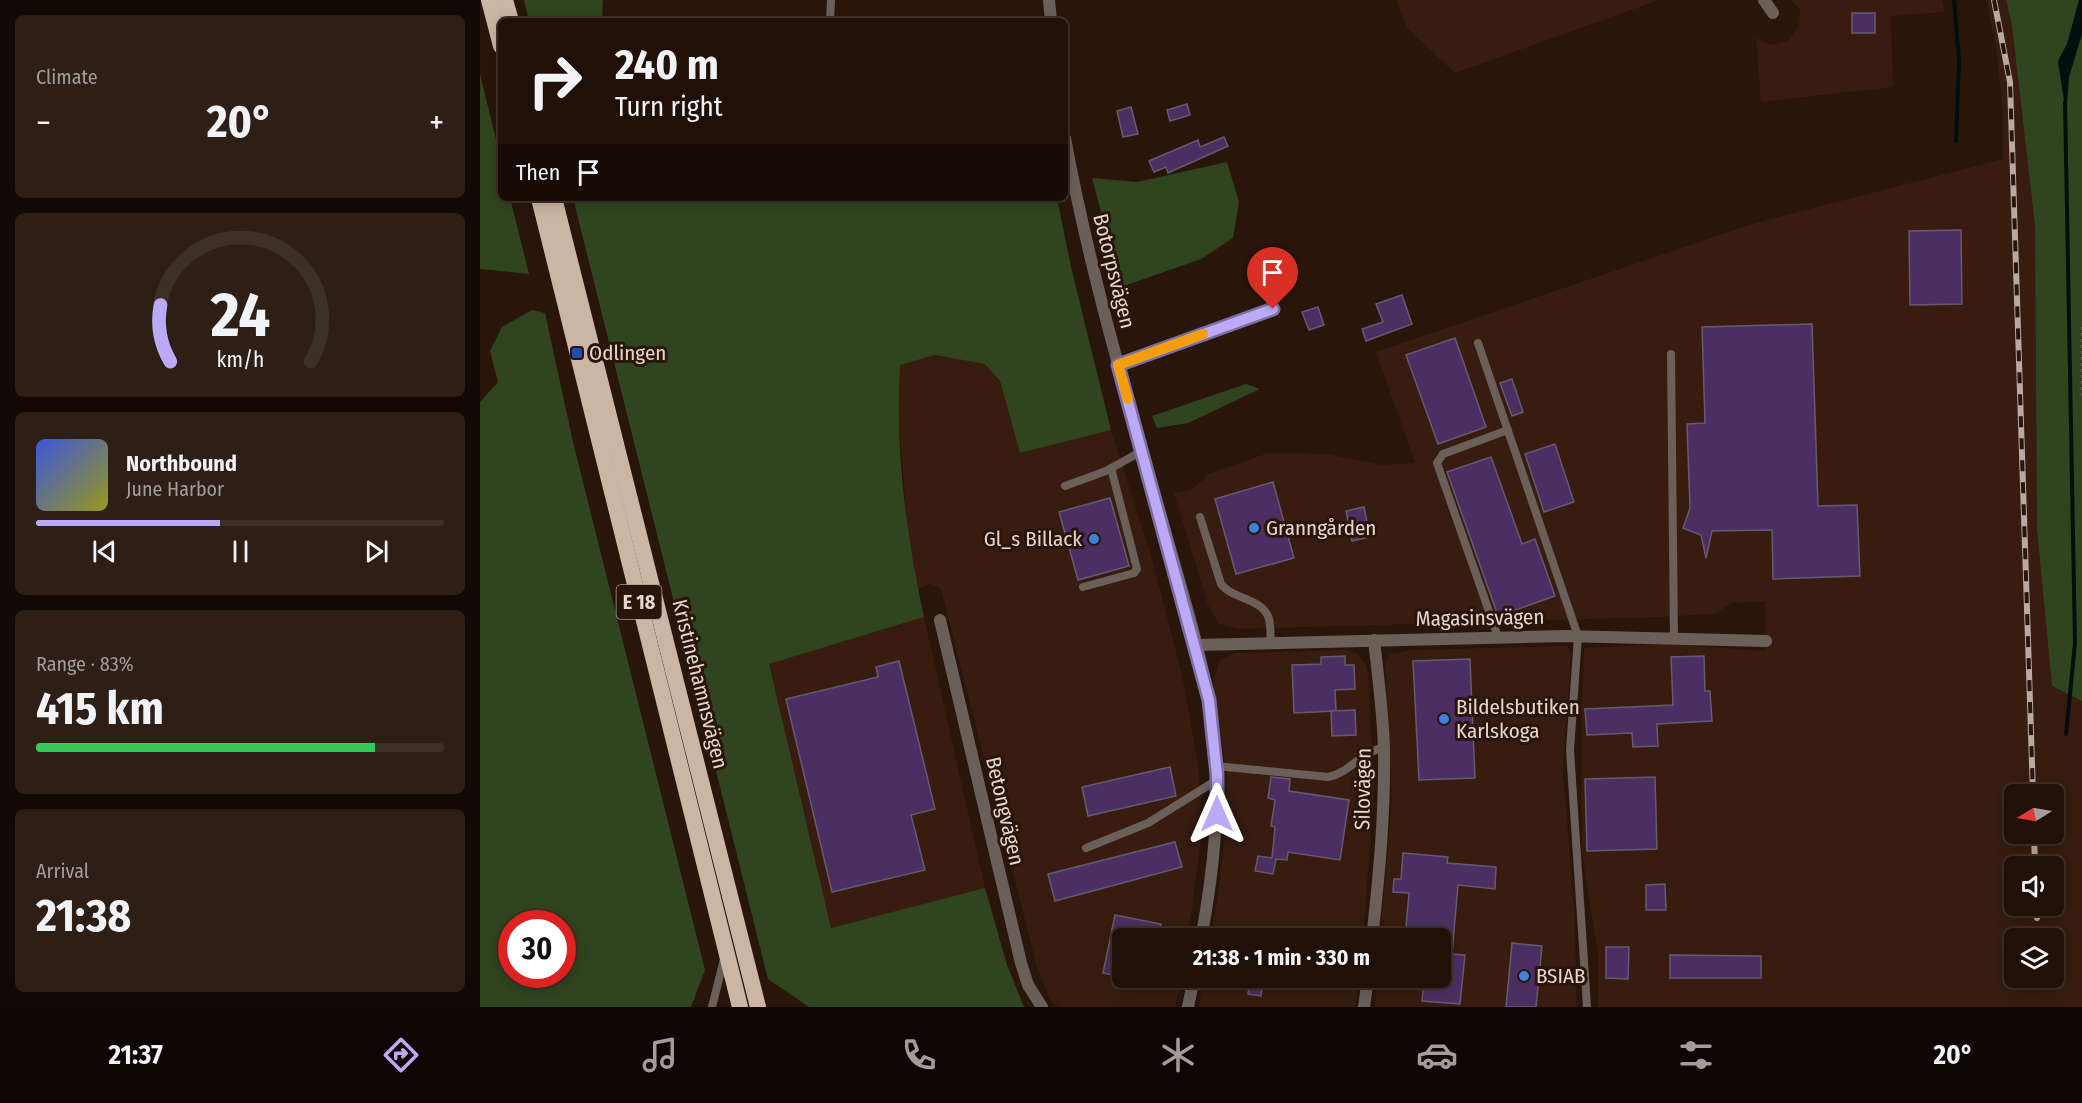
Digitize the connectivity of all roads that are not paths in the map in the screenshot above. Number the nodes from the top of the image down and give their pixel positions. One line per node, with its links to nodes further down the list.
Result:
1 (489, 0): 10 (highway)
2 (505, 0): 7 (highway)
3 (831, 0): 8 (lane)
4 (1049, 0): 9 (street)
5 (1764, 0): 6 (street)
6 (1773, 13)
7 (510, 18)
8 (830, 18)
9 (1052, 18)
10 (498, 34)
11 (1068, 153): 17 (street, Botorpsvägen)
12 (540, 201): 38 (highway, Kristinehamnsvägen / E 18)
13 (555, 201): 41 (highway, Kristinehamnsvägen / E 18)
14 (1273, 309): 17 (lane)
15 (1478, 343): 18 (lane)
16 (1671, 354): 27 (lane)
17 (1118, 365): 19 (street, Botorpsvägen)
18 (1508, 430): 25 (lane); 26 (lane)
19 (1142, 451): 20 (lane); 31 (street, Botorpsvägen)
20 (1111, 468): 21 (lane); 23 (lane)
21 (1065, 486)
22 (1200, 517): 30 (lane)
23 (1083, 587)
24 (940, 620): 45 (street, Betongvägen)
25 (1578, 636): 26 (street, Magasinsvägen); 27 (street, Magasinsvägen); 48 (lane)
26 (1498, 637): 28 (street, Magasinsvägen)
27 (1674, 639): 29 (street, Magasinsvägen)
28 (1374, 640): 30 (street, Magasinsvägen); 32 (street, Silovägen)
29 (1766, 641)
30 (1271, 643): 31 (street, Magasinsvägen)
31 (1196, 645): 33 (street, Botorpsvägen)
32 (1384, 748): 33 (lane); 37 (street, Silovägen)
33 (1216, 766): 34 (street, Botorpsvägen)
34 (1217, 780): 35 (lane); 36 (street, Botorpsvägen)
35 (1086, 848)
36 (1203, 928)
37 (1373, 928)
38 (726, 951): 42 (lane, E 18); 43 (highway, Kristinehamnsvägen / E 18)
39 (1192, 988): 46 (street)
40 (1367, 988): 47 (street)
41 (756, 1000): 44 (lane, E 18)
42 (712, 1007)
43 (740, 1007)
44 (767, 1007)
45 (1042, 1007)
46 (1188, 1007)
47 (1364, 1007)
48 (1587, 1007)

